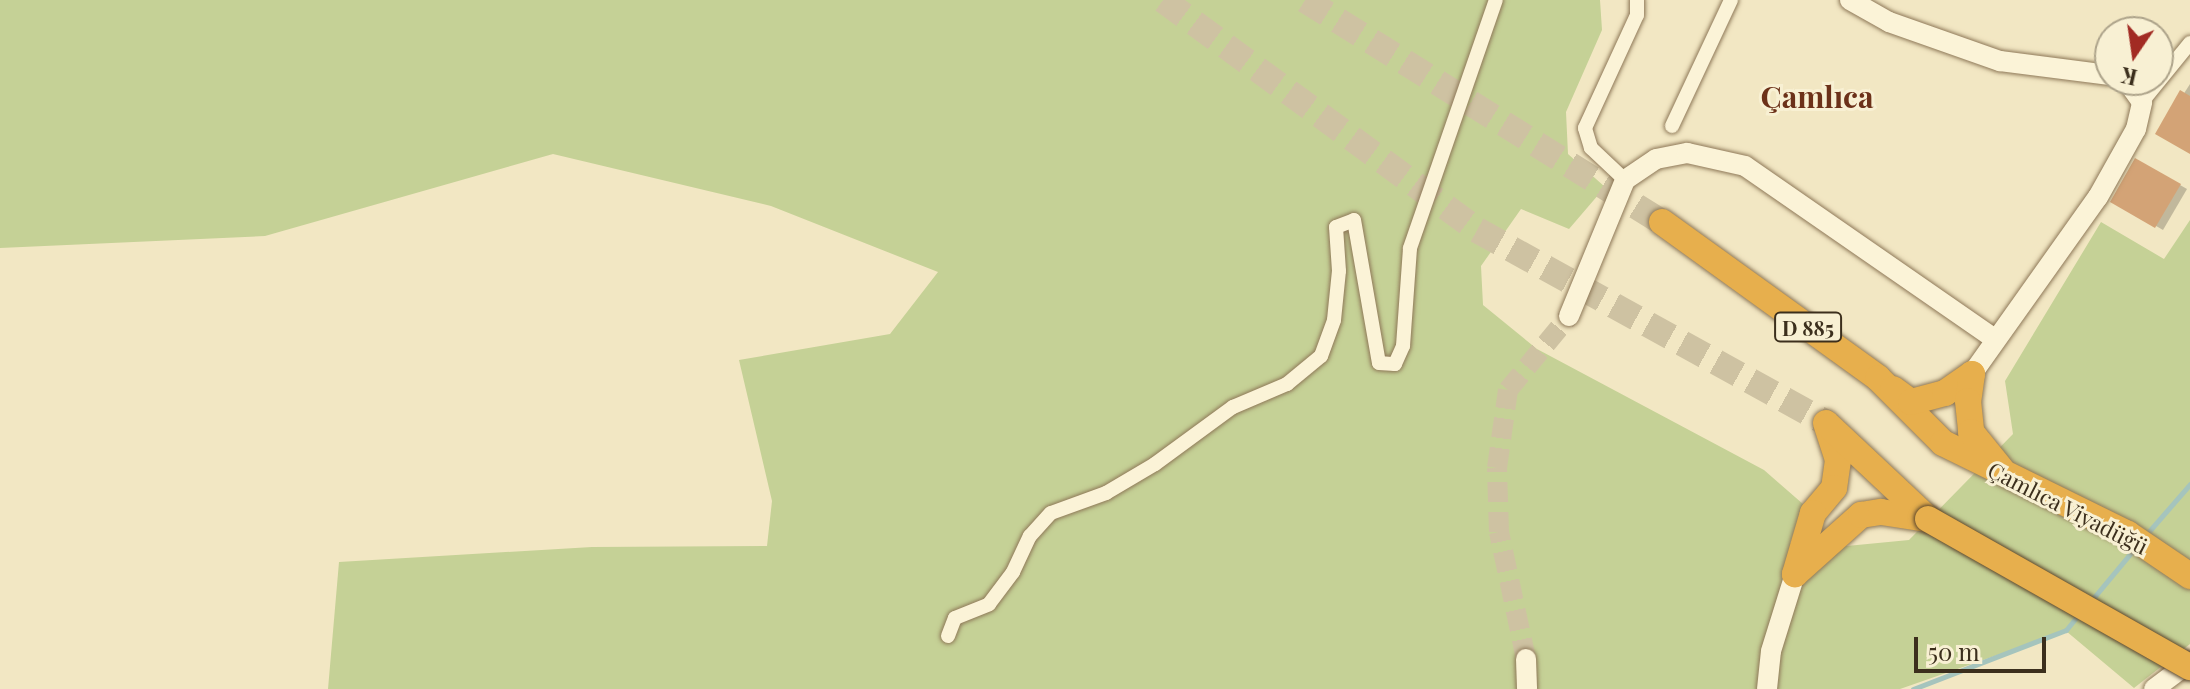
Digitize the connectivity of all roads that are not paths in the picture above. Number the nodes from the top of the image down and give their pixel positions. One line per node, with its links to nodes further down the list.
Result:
1 (1496, 0): 20 (street)
2 (1637, 0): 10 (street)
3 (1731, 0): 9 (street)
4 (1850, 0): 6 (street)
5 (2190, 43): 8 (street)
6 (2094, 73)
7 (2138, 96): 8 (street)
8 (2142, 102): 13 (street)
9 (1672, 126)
10 (1625, 180): 12 (street); 13 (street)
11 (1662, 222): 15 (highway, D 885)
12 (1569, 316)
13 (1996, 340): 14 (street)
14 (1972, 374): 15 (highway); 16 (highway)
15 (1878, 378): 16 (highway, Çamlıca Viyadüğü / D 885)
16 (2005, 475): 19 (highway, Çamlıca Viyadüğü / D 885)
17 (1928, 519): 18 (highway); 18 (highway); 22 (highway, bridge)
18 (1795, 574): 24 (street)
19 (2190, 576)
20 (948, 636)
21 (1526, 659): 23 (street)
22 (2190, 664): 25 (street)
23 (1527, 689)
24 (1767, 689)
25 (2154, 689)

